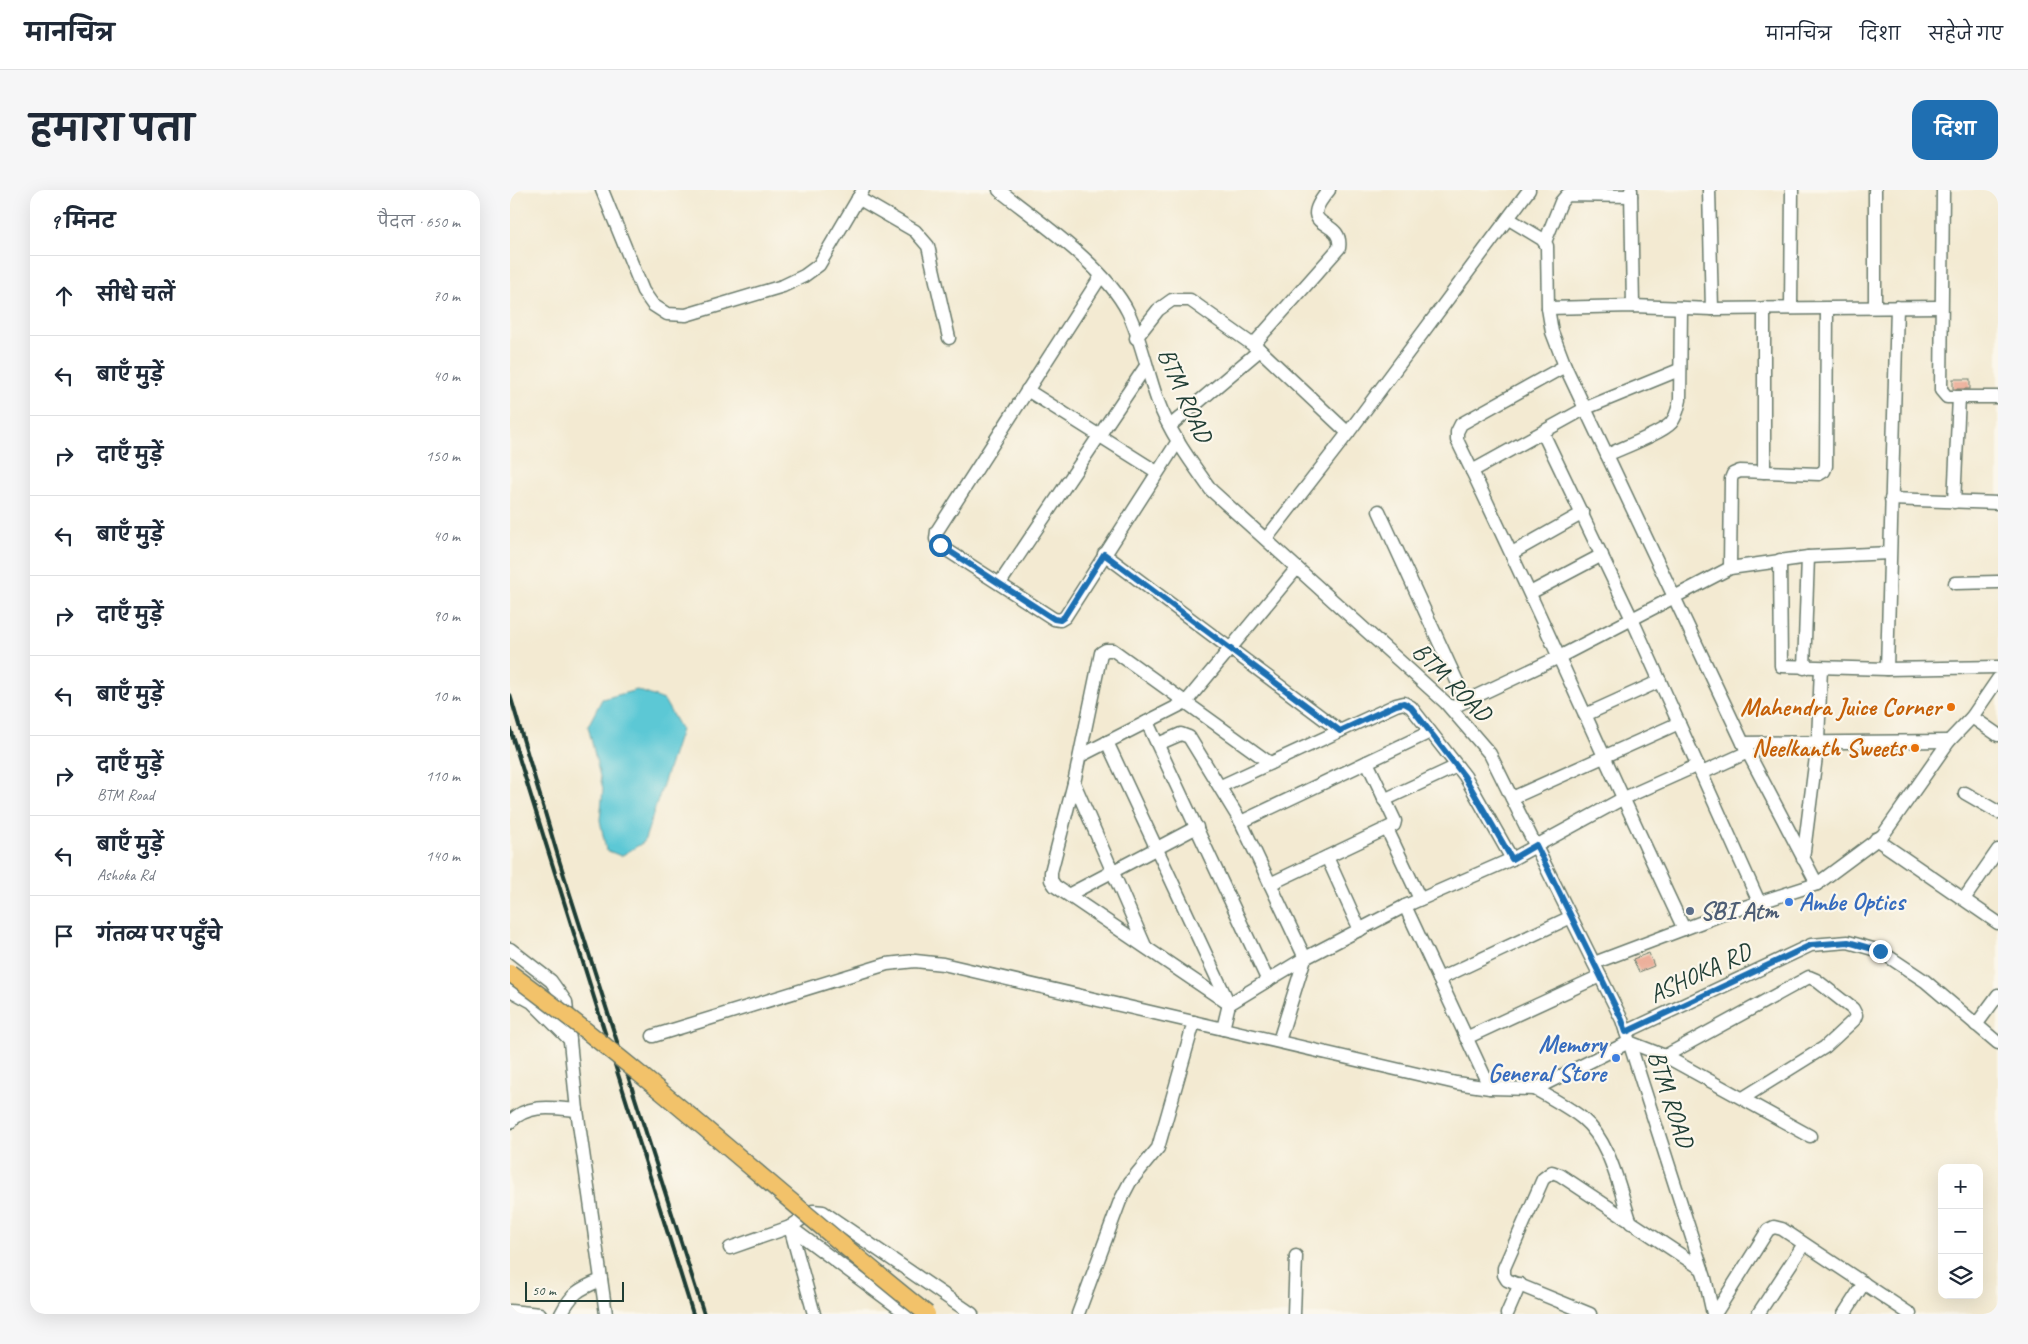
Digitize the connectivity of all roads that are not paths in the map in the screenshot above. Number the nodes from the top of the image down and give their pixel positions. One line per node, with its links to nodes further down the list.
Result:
1 (602, 190): 10 (street)
2 (999, 190): 13 (street, BTM ROAD)
3 (1329, 190): 26 (street)
4 (1528, 190): 11 (street)
5 (1709, 190): 22 (street)
6 (1792, 190): 21 (street)
7 (1875, 190): 15 (street)
8 (1943, 190): 17 (street)
9 (1631, 193): 12 (street); 14 (street)
10 (860, 194): 24 (street)
11 (1509, 219): 12 (street); 35 (street)
12 (1545, 242): 18 (street)
13 (1101, 276): 25 (street, BTM ROAD); 30 (street)
14 (1633, 306): 18 (street); 19 (street)
15 (1875, 307): 16 (street); 23 (street)
16 (1897, 307): 17 (street); 43 (street)
17 (1941, 307): 32 (street)
18 (1548, 308): 28 (street)
19 (1681, 308): 22 (street); 29 (street)
20 (1764, 308): 21 (street); 22 (street); 42 (street)
21 (1791, 308): 23 (street)
22 (1712, 309)
23 (1827, 309): 42 (street)
24 (949, 338)
25 (1136, 338): 26 (street); 27 (street, BTM ROAD)
26 (1256, 348): 34 (street); 35 (street)
27 (1146, 366): 34 (street, BTM ROAD); 37 (street)
28 (1565, 366): 33 (street); 40 (street)
29 (1680, 370): 33 (street); 39 (street)
30 (1027, 390): 37 (street); 58 (street)
31 (1998, 397): 32 (street)
32 (1960, 398): 44 (street)
33 (1586, 408): 36 (street); 39 (street)
34 (1170, 426): 38 (street, BTM ROAD)
35 (1348, 433): 48 (street)
36 (1544, 433): 40 (street); 47 (street)
37 (1099, 436): 41 (street); 58 (street)
38 (1178, 441): 41 (street); 48 (street, BTM ROAD)
39 (1608, 455): 61 (street)
40 (1472, 470): 49 (street)
41 (1157, 472): 51 (street)
42 (1764, 472): 56 (street)
43 (1891, 499): 44 (street); 50 (street)
44 (1954, 502): 45 (street)
45 (1998, 503)
46 (1379, 511): 71 (street)
47 (1583, 513): 49 (street); 52 (street)
48 (1266, 539): 55 (street, BTM ROAD)
49 (1512, 552): 60 (street)
50 (1889, 552): 53 (street); 68 (street)
51 (1104, 554): 58 (street); 63 (street)
52 (1602, 555): 60 (street); 62 (street)
53 (1808, 557): 54 (street); 66 (street)
54 (1780, 560): 56 (street); 66 (street)
55 (1297, 568): 63 (street); 73 (street, BTM ROAD)
56 (1730, 568): 61 (street)
57 (1998, 582): 59 (street)
58 (1000, 583)
59 (1955, 583)
60 (1530, 593): 64 (street)
61 (1673, 596): 62 (street); 85 (street)
62 (1632, 619): 64 (street); 70 (street)
63 (1231, 648): 72 (street); 78 (street)
64 (1559, 657): 71 (street); 74 (street)
65 (1998, 667): 68 (street)
66 (1804, 668): 67 (street)
67 (1821, 668): 68 (street); 81 (street)
68 (1887, 669)
69 (1998, 679): 75 (street)
70 (1660, 681): 74 (street); 77 (street)
71 (1466, 701): 73 (street)
72 (1186, 702): 76 (street); 86 (street); 89 (street)
73 (1451, 708): 95 (street, BTM ROAD)
74 (1585, 715): 87 (street)
75 (1972, 717): 80 (street); 82 (street)
76 (1147, 722): 83 (street); 84 (street)
77 (1679, 724): 87 (street); 91 (street)
78 (1340, 731): 79 (street); 89 (street)
79 (1430, 732): 88 (street); 90 (street)
80 (1998, 735)
81 (1818, 741): 82 (street); 85 (street); 108 (street)
82 (1950, 741): 102 (street)
83 (1107, 742): 86 (street); 104 (street)
84 (1158, 744): 93 (street); 100 (street)
85 (1746, 748): 91 (street); 108 (street)
86 (1080, 756): 92 (street)
87 (1604, 758): 95 (street); 96 (street)
88 (1367, 762): 97 (street); 99 (street)
89 (1270, 763): 93 (street)
90 (1457, 766): 97 (street); 107 (street)
91 (1700, 769): 96 (street); 115 (street)
92 (1074, 783): 109 (street); 112 (street)
93 (1221, 786): 99 (street)
94 (1966, 794): 98 (street)
95 (1512, 798): 103 (street, BTM ROAD)
96 (1622, 799): 103 (street); 119 (street)
97 (1384, 800): 101 (street)
98 (1998, 812)
99 (1241, 822): 110 (street)
100 (1197, 828): 104 (street); 128 (street)
101 (1387, 830): 106 (street); 113 (street)
102 (1876, 840): 111 (street); 114 (street)
103 (1536, 845): 107 (street); 117 (street, BTM ROAD)
104 (1156, 848): 109 (street); 131 (street)
105 (1998, 850): 114 (street)
106 (1327, 857): 110 (street); 120 (street)
107 (1512, 859): 113 (street)
108 (1803, 859): 111 (street)
109 (1113, 871): 112 (street); 121 (street)
110 (1270, 884): 123 (street)
111 (1817, 884): 115 (street)
112 (1070, 894): 121 (street)
113 (1420, 899): 116 (street)
114 (1964, 899): 118 (street)
115 (1759, 902): 119 (street)
116 (1405, 906): 120 (street); 127 (street)
117 (1571, 917): 124 (street, BTM ROAD); 127 (street)
118 (1998, 923)
119 (1684, 929): 124 (street)
120 (1360, 930): 123 (street)
121 (1145, 946): 131 (street)
122 (510, 949): 138 (street)
123 (1305, 958): 128 (street); 139 (street)
124 (1594, 963): 126 (street, BTM ROAD)
125 (510, 973): 163 (main road, bridge)
126 (1600, 976): 136 (street, BTM ROAD); 137 (street)
127 (1439, 979): 137 (street)
128 (1268, 980): 131 (street)
129 (510, 990): 138 (street)
130 (1998, 995): 133 (street)
131 (1229, 1004): 134 (street)
132 (1194, 1022): 134 (street); 135 (street); 165 (street)
133 (1976, 1025): 136 (street, ASHOKA RD); 140 (street, ASHOKA RD)
134 (1223, 1028): 139 (street)
135 (653, 1036)
136 (1627, 1037): 141 (street); 143 (street, ASHOKA RD); 153 (street, BTM ROAD)
137 (1466, 1038): 142 (street)
138 (570, 1040): 145 (street)
139 (1279, 1040): 142 (street)
140 (1998, 1043)
141 (1666, 1056): 144 (street); 144 (street)
142 (1490, 1088): 143 (street)
143 (1535, 1089): 148 (street)
144 (1743, 1098): 147 (street)
145 (577, 1110): 146 (street); 154 (street)
146 (510, 1122)
147 (1810, 1136)
148 (1631, 1223): 153 (street); 156 (street)
149 (790, 1227): 151 (street); 161 (street); 162 (street); 164 (street)
150 (1804, 1244): 155 (street); 169 (street); 170 (street)
151 (730, 1248)
152 (1296, 1256): 166 (street)
153 (1702, 1269): 169 (street, BTM ROAD)
154 (601, 1280): 159 (street); 160 (street)
155 (1864, 1283): 171 (street); 172 (street)
156 (1520, 1284): 167 (street); 168 (street)
157 (510, 1311): 158 (street)
158 (540, 1314)
159 (561, 1314)
160 (606, 1314)
161 (814, 1314)
162 (907, 1314)
163 (927, 1314)
164 (972, 1314)
165 (1078, 1314)
166 (1294, 1314)
167 (1507, 1314)
168 (1590, 1314)
169 (1714, 1314)
170 (1758, 1314)
171 (1844, 1314)
172 (1910, 1314)

